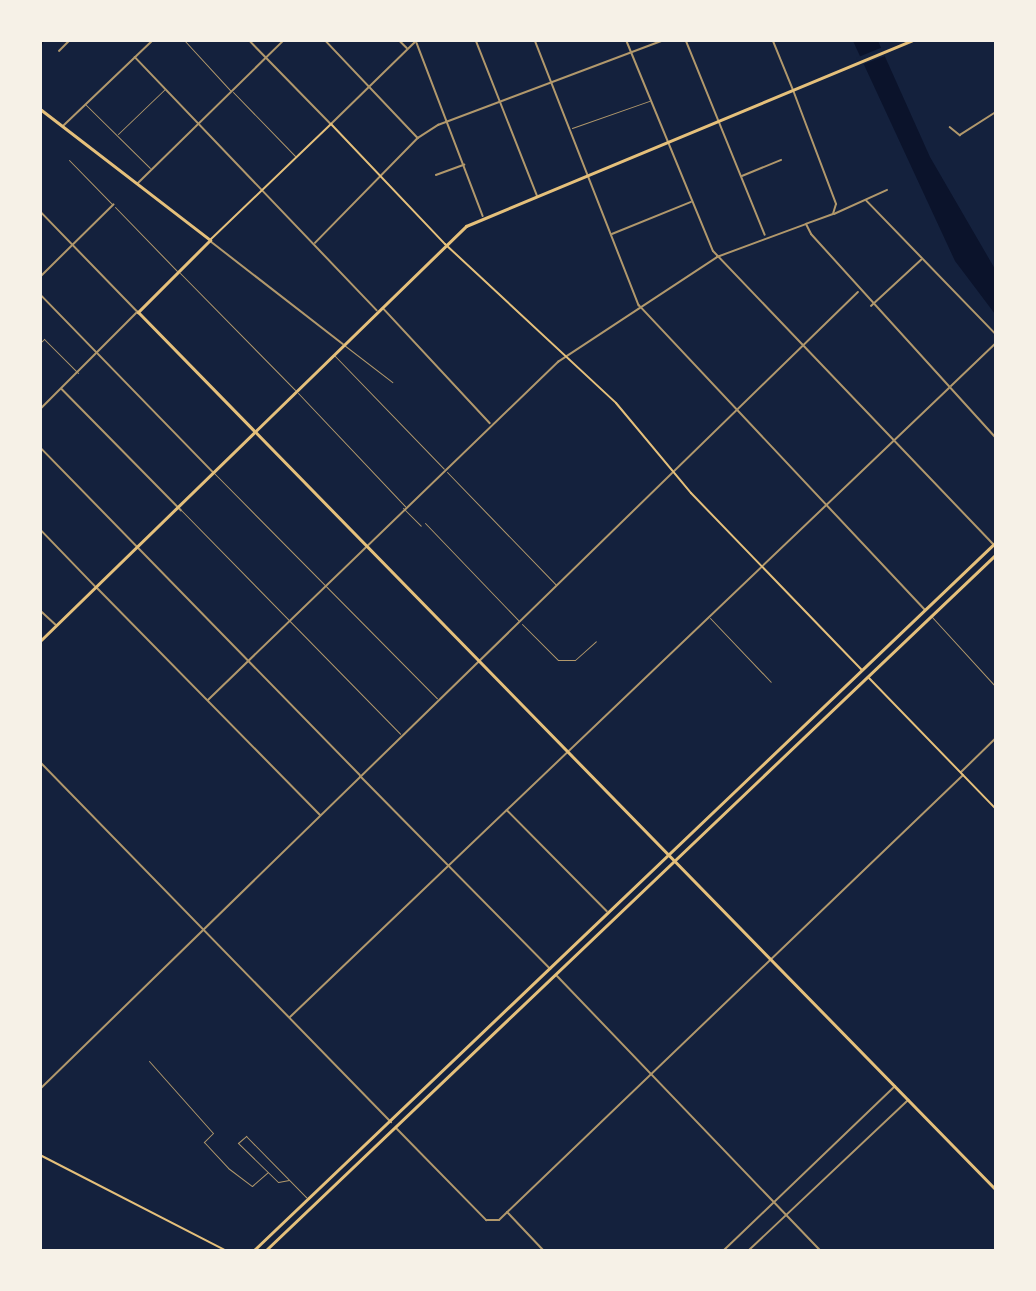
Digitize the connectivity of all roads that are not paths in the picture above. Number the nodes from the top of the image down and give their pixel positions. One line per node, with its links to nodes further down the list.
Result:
1 (69, 40): 17 (street)
2 (153, 40): 19 (street)
3 (184, 40): 25 (lane)
4 (249, 40): 20 (street)
5 (284, 40): 20 (street)
6 (325, 40): 22 (street)
7 (399, 40): 16 (street)
8 (476, 40): 28 (street)
9 (535, 40): 21 (street)
10 (626, 40): 18 (street)
11 (664, 40): 18 (street)
12 (686, 40): 33 (street)
13 (773, 40): 24 (street)
14 (416, 41): 16 (street); 31 (street)
15 (911, 41): 24 (main road)
16 (408, 49): 22 (street)
17 (59, 51)
18 (631, 52): 21 (street); 26 (street)
19 (135, 57): 23 (street); 27 (street)
20 (266, 57): 25 (street); 34 (street)
21 (552, 83): 28 (street); 37 (street)
22 (370, 85): 34 (street); 39 (street)
23 (165, 89): 32 (street); 38 (lane)
24 (793, 90): 33 (main road); 58 (street)
25 (232, 92): 32 (street); 41 (lane)
26 (649, 101): 37 (lane); 40 (street)
27 (85, 104): 35 (street); 38 (lane)
28 (501, 104): 31 (street); 53 (street)
29 (42, 111): 35 (main road)
30 (996, 112): 36 (street)
31 (449, 122): 39 (street); 44 (street)
32 (200, 123): 45 (street); 51 (street)
33 (717, 123): 40 (main road); 48 (street)
34 (331, 124): 41 (main road); 49 (main road)
35 (63, 127): 50 (main road)
36 (950, 127)
37 (570, 128): 47 (street)
38 (117, 135): 45 (lane)
39 (418, 138): 49 (street)
40 (666, 144): 47 (main road); 55 (street)
41 (296, 158): 51 (main road)
42 (69, 160): 56 (lane)
43 (781, 160): 48 (street)
44 (464, 165): 46 (street); 59 (street)
45 (152, 170): 50 (street)
46 (436, 175)
47 (587, 175): 53 (main road); 61 (street)
48 (741, 176): 62 (street)
49 (382, 177): 64 (street); 65 (main road)
50 (137, 184): 63 (main road)
51 (264, 190): 63 (main road); 64 (street)
52 (887, 190): 54 (street)
53 (537, 195): 59 (main road)
54 (866, 200): 58 (street); 68 (street)
55 (691, 202): 61 (street); 67 (street)
56 (113, 205): 66 (street); 69 (lane)
57 (40, 211): 66 (street)
58 (833, 214): 60 (street)
59 (483, 216): 65 (main road)
60 (806, 224): 62 (street); 71 (street)
61 (611, 235): 73 (street)
62 (765, 236): 67 (street)
63 (210, 240): 69 (main road); 81 (street)
64 (315, 243): 76 (street)
65 (445, 244): 74 (main road); 85 (main road)
66 (73, 245): 70 (street); 77 (street)
67 (717, 257): 73 (street); 82 (street)
68 (921, 260): 75 (street); 78 (street)
69 (178, 272): 77 (main road); 90 (lane)
70 (40, 277)
71 (858, 292): 75 (street); 82 (street)
72 (40, 294): 83 (street)
73 (639, 305): 85 (street); 92 (street)
74 (382, 306): 76 (main road); 93 (street)
75 (871, 306): 88 (street)
76 (377, 310): 81 (main road)
77 (138, 312): 83 (street); 94 (main road)
78 (996, 334)
79 (40, 343): 86 (lane)
80 (996, 343): 88 (street)
81 (343, 344): 84 (main road); 87 (lane)
82 (802, 346): 92 (street); 96 (street)
83 (101, 351): 86 (street); 100 (street)
84 (333, 354): 90 (main road); 98 (lane)
85 (563, 357): 93 (street); 99 (main road)
86 (78, 373): 89 (street)
87 (392, 382)
88 (949, 388): 95 (street); 96 (street)
89 (62, 389): 91 (street); 103 (street)
90 (295, 390): 94 (main road); 102 (lane)
91 (40, 410)
92 (737, 410): 99 (street); 101 (street)
93 (490, 424): 98 (street)
94 (255, 431): 100 (main road); 107 (main road)
95 (996, 438)
96 (893, 442): 101 (street); 108 (street)
97 (40, 447): 109 (street)
98 (444, 468): 102 (street); 113 (lane)
99 (672, 470): 111 (main road); 113 (street)
100 (213, 472): 103 (main road); 112 (lane)
101 (827, 505): 111 (street); 116 (street)
102 (404, 507): 105 (lane); 107 (street)
103 (179, 509): 109 (main road); 119 (lane)
104 (425, 523): 120 (lane)
105 (421, 526)
106 (40, 529): 114 (street)
107 (366, 544): 112 (street); 124 (main road)
108 (995, 545): 116 (main road)
109 (138, 546): 114 (main road); 125 (street)
110 (996, 554): 117 (main road)
111 (763, 567): 118 (street); 126 (main road)
112 (325, 585): 119 (street); 130 (lane)
113 (556, 585): 120 (street)
114 (96, 587): 121 (main road); 131 (street)
115 (40, 609): 121 (street)
116 (926, 610): 117 (main road); 126 (main road)
117 (930, 615): 127 (main road); 129 (lane)
118 (708, 616): 128 (lane); 134 (street)
119 (289, 620): 125 (street); 132 (lane)
120 (519, 621): 123 (lane); 124 (street)
121 (56, 626): 122 (main road)
122 (40, 641)
123 (596, 641)
124 (480, 659): 130 (street); 134 (main road)
125 (249, 661): 131 (street); 137 (street)
126 (862, 670): 127 (main road); 141 (main road)
127 (868, 676): 136 (main road); 142 (main road)
128 (771, 682)
129 (996, 687)
130 (438, 700): 132 (street)
131 (208, 701): 140 (street)
132 (402, 735): 137 (street)
133 (996, 738): 136 (street)
134 (568, 750): 138 (street); 141 (main road)
135 (40, 762): 145 (street)
136 (962, 774): 139 (main road); 146 (street)
137 (360, 776): 140 (street); 143 (street)
138 (506, 809): 143 (street); 144 (street)
139 (996, 809)
140 (320, 815): 145 (street)
141 (669, 854): 142 (main road); 144 (main road)
142 (675, 859): 146 (main road); 148 (main road)
143 (448, 865): 147 (street); 149 (street)
144 (609, 913): 147 (main road)
145 (203, 930): 149 (street); 153 (street)
146 (771, 959): 151 (street); 152 (main road)
147 (550, 969): 148 (main road); 155 (main road)
148 (557, 976): 151 (street); 156 (main road)
149 (290, 1017): 155 (street)
150 (149, 1061): 158 (lane)
151 (651, 1074): 162 (street); 163 (street)
152 (895, 1086): 154 (main road); 162 (street)
153 (40, 1089)
154 (908, 1100): 160 (main road); 164 (street)
155 (391, 1122): 156 (main road); 161 (main road)
156 (396, 1128): 163 (street); 167 (main road)
157 (40, 1155): 165 (main road)
158 (268, 1172): 159 (lane); 159 (lane)
159 (289, 1180): 161 (lane)
160 (996, 1190)
161 (309, 1200): 166 (main road)
162 (774, 1203): 164 (street); 169 (street)
163 (507, 1212): 168 (street)
164 (786, 1215): 170 (street); 171 (street)
165 (225, 1251)
166 (254, 1251)
167 (266, 1251)
168 (543, 1251)
169 (724, 1251)
170 (749, 1251)
171 (820, 1251)

